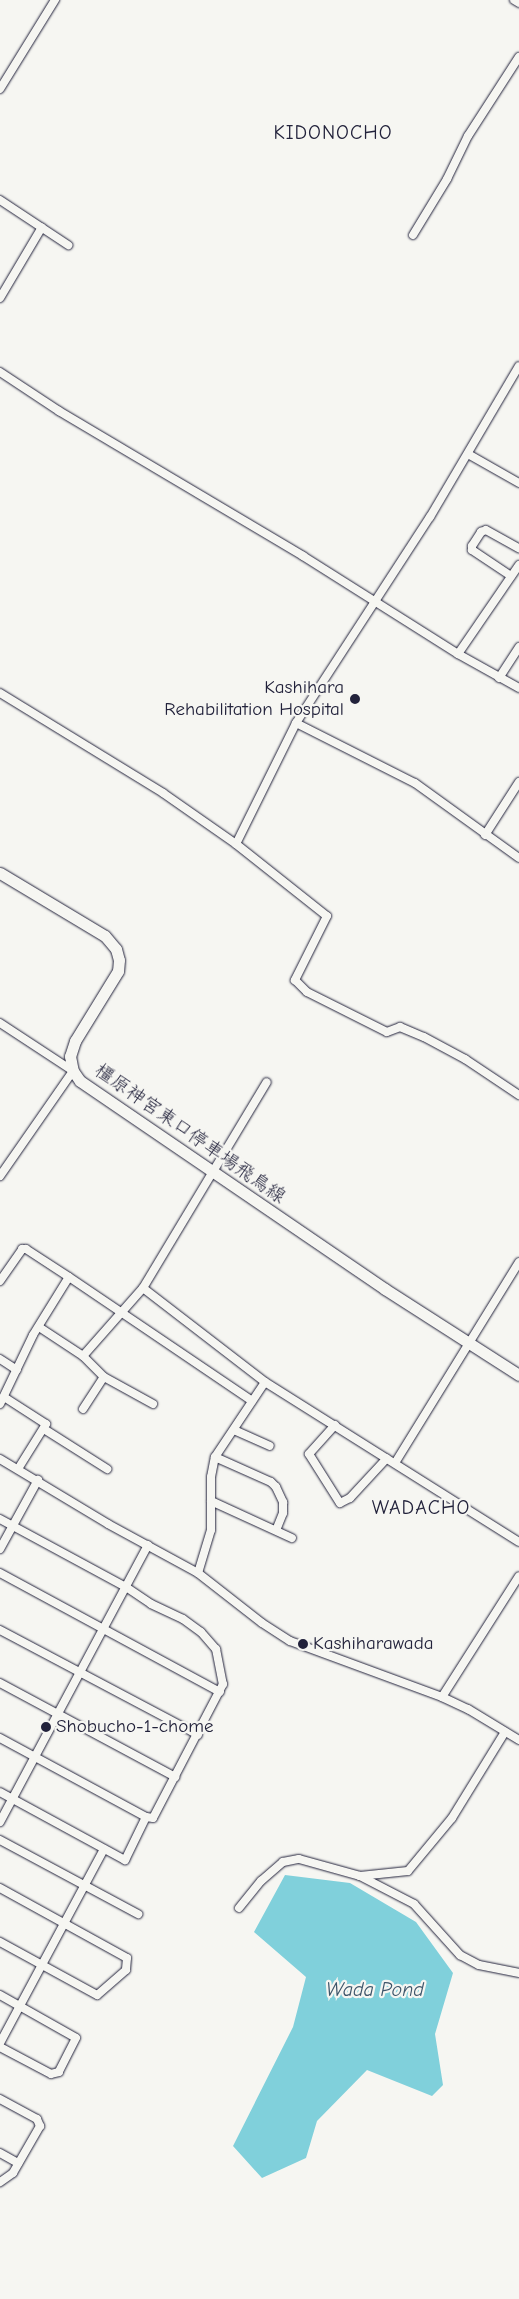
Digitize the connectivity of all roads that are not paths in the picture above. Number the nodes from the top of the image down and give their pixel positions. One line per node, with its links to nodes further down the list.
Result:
1 (55, 0): 5 (street)
2 (514, 0): 3 (street)
3 (519, 3)
4 (519, 57): 8 (street)
5 (0, 89)
6 (0, 200): 7 (street)
7 (42, 227): 9 (street); 10 (street)
8 (413, 236)
9 (68, 245)
10 (0, 298)
11 (518, 371): 13 (street)
12 (0, 372): 18 (street)
13 (468, 454): 14 (street); 18 (street)
14 (519, 483)
15 (519, 548): 17 (street)
16 (519, 565): 17 (street)
17 (511, 576): 20 (street)
18 (378, 601): 20 (street); 24 (street)
19 (519, 647): 21 (street)
20 (458, 654): 21 (street)
21 (500, 678): 22 (street)
22 (519, 688)
23 (0, 693): 27 (street)
24 (296, 723): 26 (street); 27 (street)
25 (519, 782): 26 (street)
26 (485, 835): 28 (street)
27 (236, 844): 33 (street)
28 (519, 858)
29 (0, 873): 31 (main road, 橿原神宮東口停車場飛鳥線)
30 (0, 1023): 31 (street)
31 (74, 1072): 34 (main road, 橿原神宮東口停車場飛鳥線); 35 (street)
32 (267, 1082): 34 (street)
33 (519, 1095)
34 (212, 1171): 39 (street); 42 (main road, 橿原神宮東口停車場飛鳥線)
35 (0, 1176)
36 (519, 1262): 42 (street)
37 (69, 1277): 38 (street); 40 (street); 41 (street)
38 (0, 1281)
39 (143, 1288): 40 (street); 48 (street)
40 (122, 1313): 43 (street); 50 (street)
41 (39, 1326): 43 (street); 45 (street)
42 (469, 1344): 46 (main road, 橿原神宮東口停車場飛鳥線); 60 (street)
43 (83, 1356): 47 (street)
44 (0, 1359): 45 (street)
45 (17, 1370): 49 (street)
46 (519, 1374)
47 (104, 1377): 51 (street); 52 (street)
48 (265, 1382): 50 (street); 53 (street)
49 (2, 1400): 54 (street)
50 (252, 1401): 55 (street)
51 (152, 1404)
52 (83, 1409)
53 (335, 1425): 58 (street); 58 (street)
54 (44, 1429): 61 (street); 62 (street)
55 (234, 1430): 56 (street); 57 (street)
56 (270, 1446)
57 (215, 1457): 64 (street); 67 (street)
58 (387, 1458): 60 (street)
59 (0, 1459): 61 (street)
60 (396, 1463): 69 (street)
61 (18, 1469): 63 (street)
62 (107, 1469)
63 (38, 1480): 66 (street); 70 (street)
64 (211, 1501): 67 (street); 73 (street)
65 (0, 1519): 66 (street)
66 (13, 1526): 71 (street); 75 (street)
67 (276, 1530): 68 (street)
68 (292, 1538)
69 (519, 1542)
70 (148, 1545): 73 (street); 75 (street)
71 (0, 1549)
72 (0, 1573): 76 (street)
73 (198, 1573): 81 (street)
74 (519, 1576): 81 (street)
75 (126, 1587): 76 (street); 80 (street)
76 (104, 1629): 78 (street); 80 (street)
77 (0, 1630): 78 (street)
78 (80, 1672): 82 (street); 84 (street)
79 (0, 1683): 82 (street)
80 (220, 1692): 84 (street)
81 (442, 1697): 83 (street)
82 (58, 1714): 87 (street); 88 (street)
83 (505, 1732): 86 (street); 95 (street)
84 (198, 1735): 88 (street)
85 (0, 1738): 87 (street)
86 (519, 1740)
87 (35, 1756): 90 (street); 91 (street)
88 (175, 1777): 91 (street)
89 (0, 1792): 90 (street)
90 (13, 1799): 92 (street); 94 (street)
91 (146, 1817): 94 (street)
92 (0, 1822)
93 (0, 1840): 96 (street)
94 (104, 1849): 96 (street)
95 (360, 1876): 98 (street); 103 (street)
96 (84, 1885): 99 (street); 100 (street)
97 (0, 1888): 100 (street)
98 (240, 1908)
99 (138, 1914)
100 (64, 1923): 102 (street); 102 (street)
101 (0, 1942): 102 (street)
102 (42, 1964): 105 (street)
103 (519, 1973)
104 (0, 1995): 105 (street)
105 (20, 2006): 106 (street); 107 (street)
106 (0, 2043)
107 (0, 2047)
108 (0, 2098): 110 (street)
109 (0, 2153): 110 (street)
110 (18, 2163): 111 (street)
111 (0, 2182)

